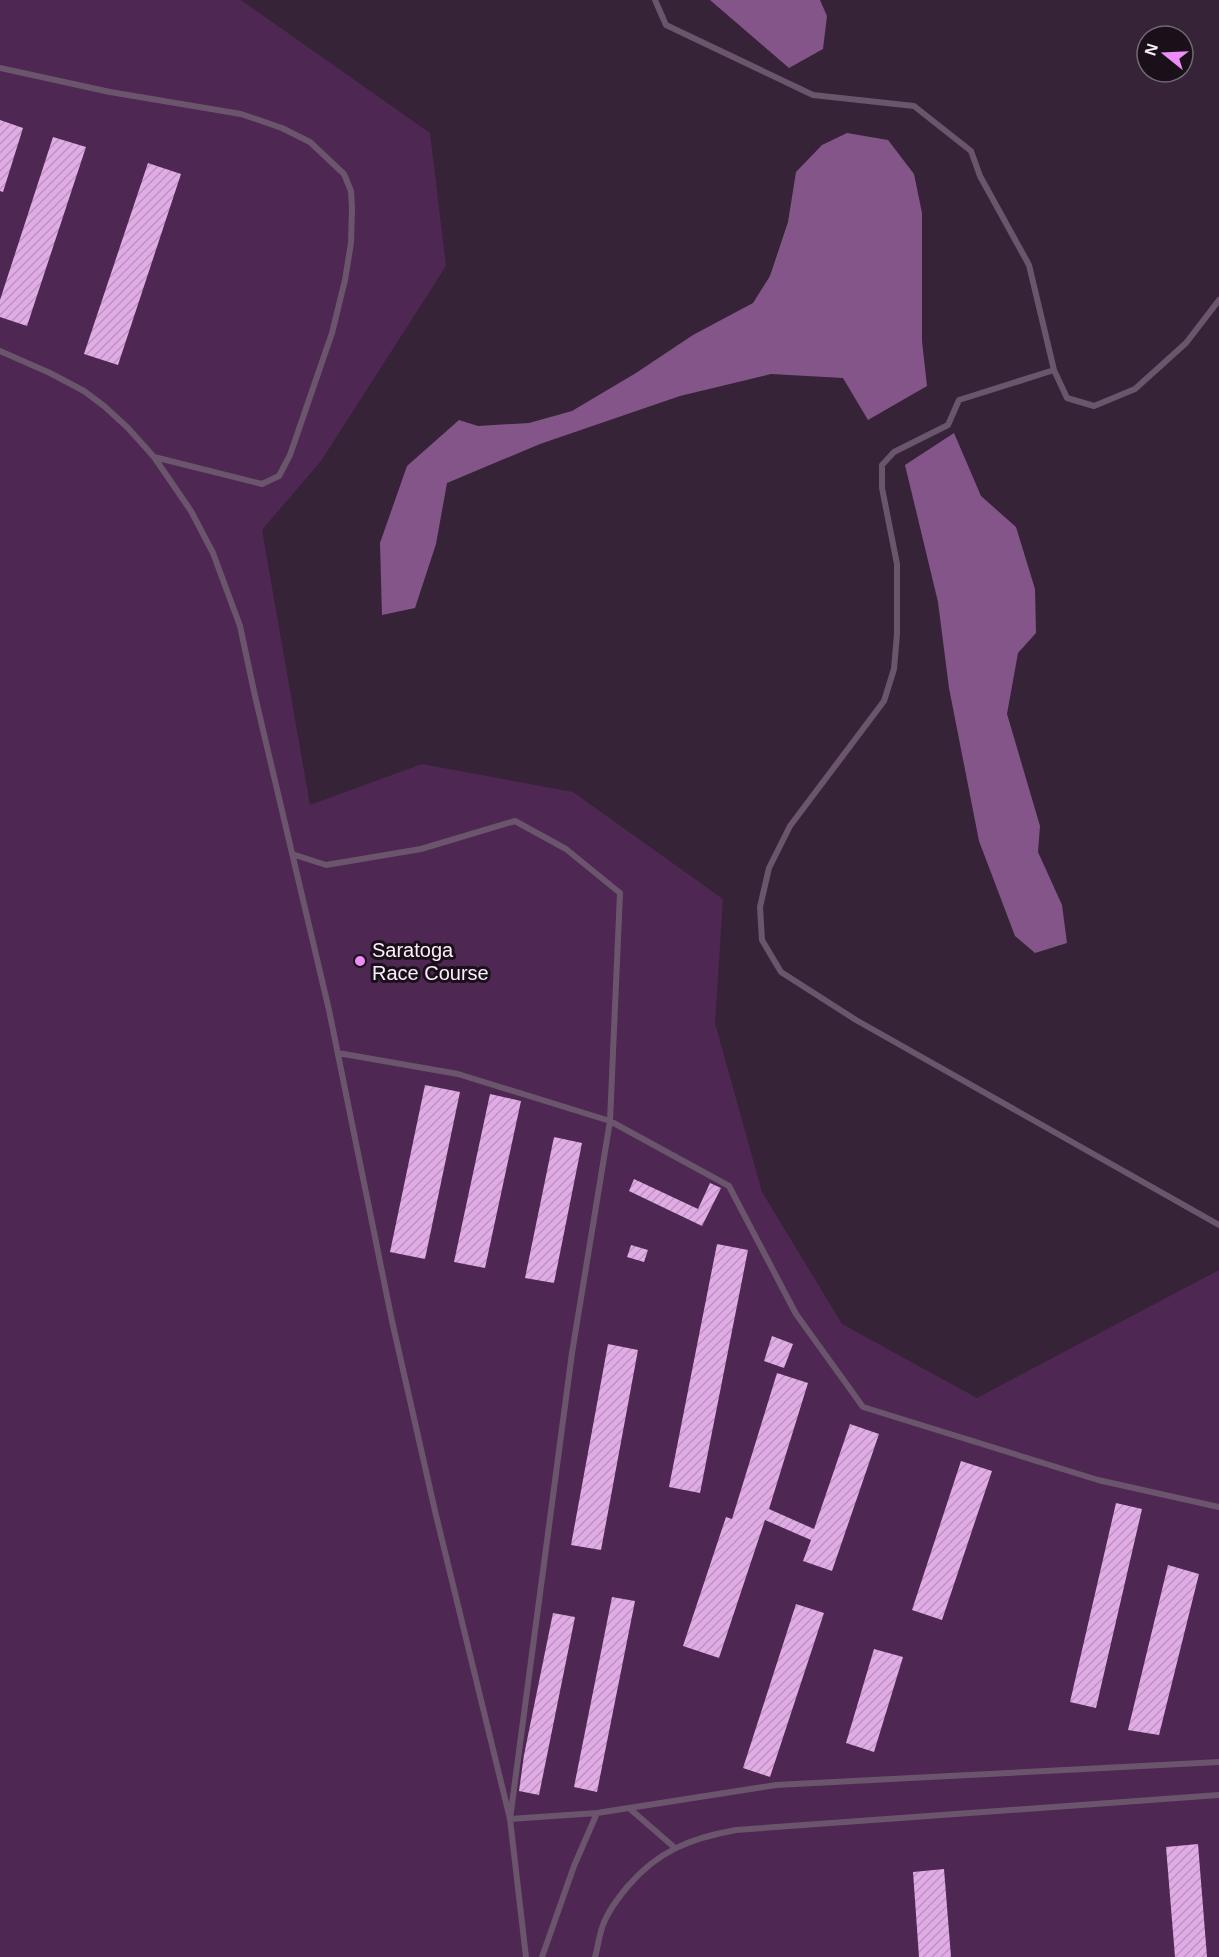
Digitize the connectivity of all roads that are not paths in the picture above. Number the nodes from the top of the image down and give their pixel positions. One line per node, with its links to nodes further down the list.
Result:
1 (655, 0): 5 (lane)
2 (0, 68): 6 (lane)
3 (1219, 300): 5 (lane)
4 (0, 351): 6 (lane)
5 (1054, 370): 10 (lane)
6 (154, 457): 7 (lane)
7 (292, 854): 8 (lane); 9 (lane)
8 (338, 1053): 9 (lane); 16 (lane)
9 (610, 1121): 11 (lane); 16 (lane)
10 (1219, 1226)
11 (1219, 1507)
12 (1219, 1762): 14 (lane)
13 (1219, 1795): 17 (lane)
14 (629, 1808): 15 (lane); 17 (lane)
15 (597, 1813): 16 (lane); 19 (lane)
16 (510, 1820): 18 (lane)
17 (675, 1848): 20 (lane)
18 (526, 1957)
19 (542, 1957)
20 (595, 1957)

